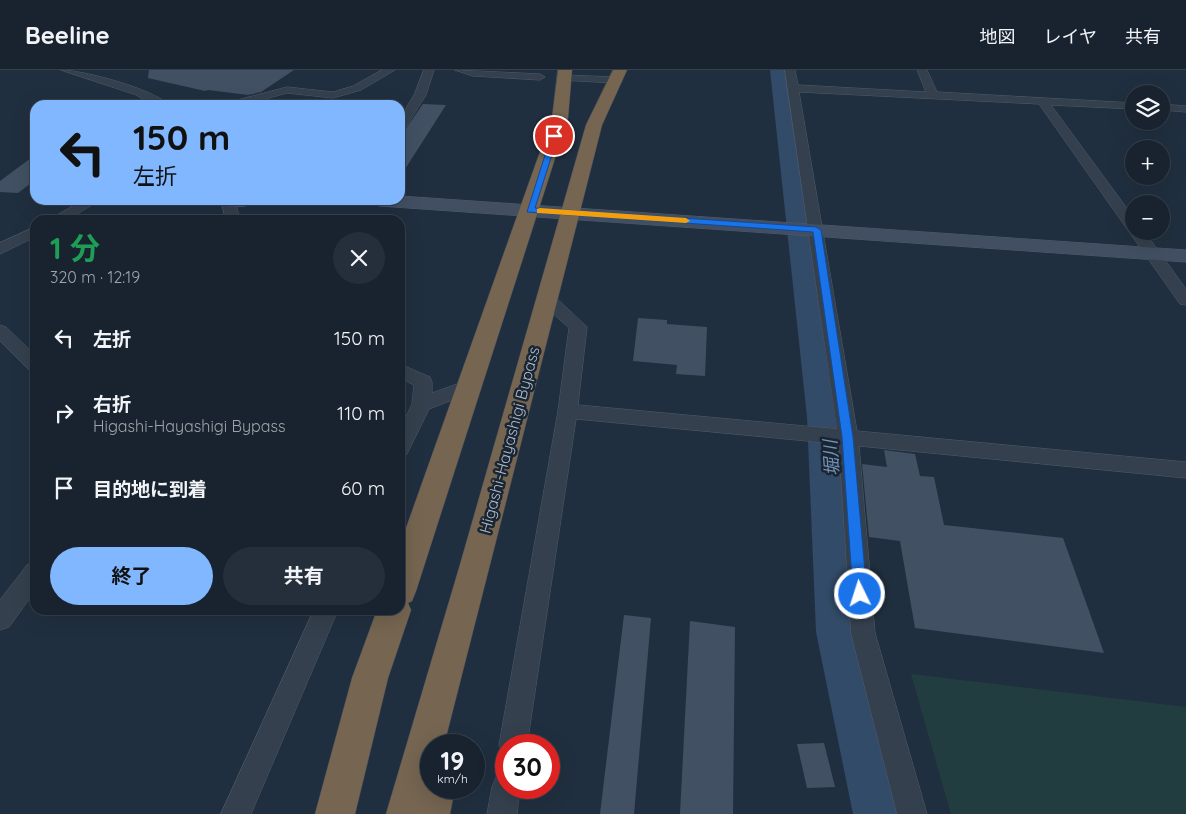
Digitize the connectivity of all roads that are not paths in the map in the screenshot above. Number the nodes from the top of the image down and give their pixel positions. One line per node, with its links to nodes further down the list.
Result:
1 (66, 70): 12 (street)
2 (390, 70): 13 (street)
3 (429, 70): 18 (street)
4 (460, 70): 9 (street)
5 (790, 70): 10 (street)
6 (922, 70): 11 (street)
7 (564, 74): 8 (street); 21 (highway)
8 (617, 75): 22 (highway, Higashi-Hayashigi Bypass)
9 (540, 77)
10 (792, 88): 11 (street); 25 (street)
11 (933, 95): 14 (street)
12 (153, 100)
13 (249, 100)
14 (1042, 101): 15 (street); 24 (street)
15 (1125, 106)
16 (1170, 108): 17 (street)
17 (1186, 109)
18 (405, 119)
19 (405, 202): 21 (street)
20 (84, 205): 23 (street)
21 (530, 210): 22 (street); 36 (highway)
22 (569, 212): 25 (street); 31 (highway, Higashi-Hayashigi Bypass)
23 (65, 215)
24 (1125, 216)
25 (816, 230): 29 (street); 39 (street)
26 (30, 234): 28 (street)
27 (1143, 240): 29 (street)
28 (0, 250)
29 (1152, 253): 30 (street); 32 (street)
30 (1186, 256)
31 (546, 298): 38 (street); 42 (highway, Higashi-Hayashigi Bypass)
32 (1186, 300)
33 (0, 331): 34 (street)
34 (30, 361)
35 (405, 373): 37 (street)
36 (471, 385): 37 (street); 43 (highway)
37 (422, 404): 40 (street)
38 (568, 411): 39 (street); 50 (street)
39 (848, 437): 41 (street); 59 (street)
40 (405, 439)
41 (1186, 470)
42 (475, 568): 49 (highway); 56 (highway, Higashi-Hayashigi Bypass)
43 (405, 576)
44 (30, 579): 47 (street)
45 (324, 615): 53 (street)
46 (392, 615): 48 (highway)
47 (0, 619)
48 (370, 678): 54 (highway); 55 (highway)
49 (445, 734)
50 (515, 734)
51 (433, 799): 57 (highway)
52 (504, 799): 58 (street)
53 (236, 814)
54 (327, 814)
55 (336, 814)
56 (406, 814)
57 (430, 814)
58 (502, 814)
59 (912, 814)

